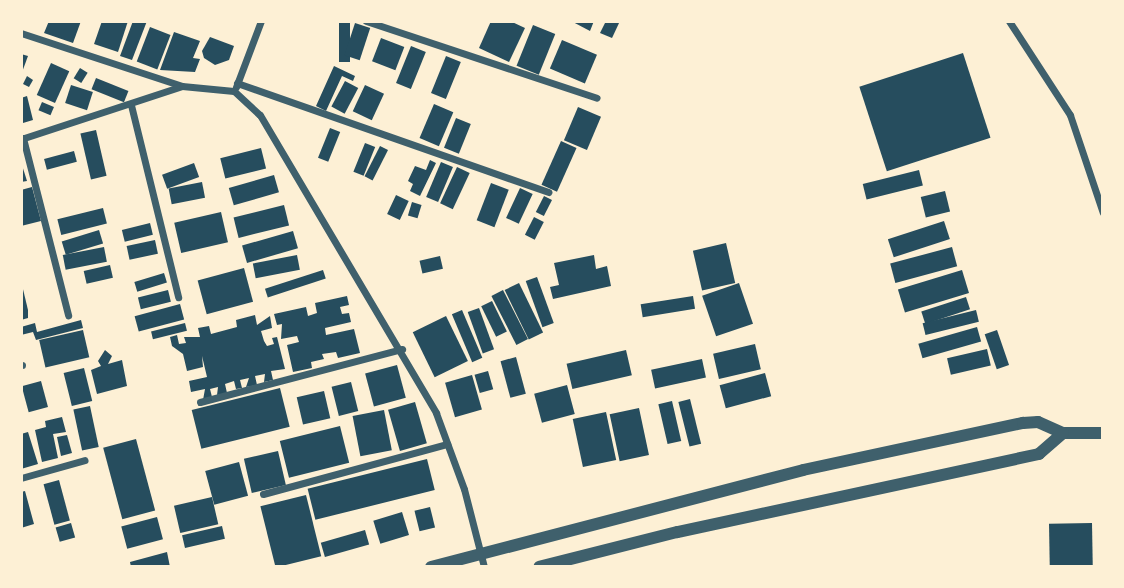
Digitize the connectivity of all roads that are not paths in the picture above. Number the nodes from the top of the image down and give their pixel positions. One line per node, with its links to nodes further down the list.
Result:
1 (261, 21): 6 (street)
2 (366, 21): 7 (street)
3 (1009, 21): 11 (street)
4 (21, 33): 5 (street)
5 (182, 86): 6 (street); 8 (street)
6 (236, 87): 10 (street); 14 (street)
7 (597, 98)
8 (131, 105): 9 (street); 12 (street)
9 (22, 138): 13 (street)
10 (549, 192)
11 (1103, 213)
12 (178, 297)
13 (68, 316)
14 (402, 349): 15 (street); 18 (street)
15 (200, 402)
16 (1063, 433): 17 (street); 22 (street); 25 (street)
17 (1103, 433)
18 (447, 444): 21 (street); 22 (street)
19 (85, 460): 20 (street)
20 (21, 478)
21 (263, 494)
22 (480, 553): 23 (street); 24 (street)
23 (432, 567)
24 (484, 567)
25 (539, 567)

